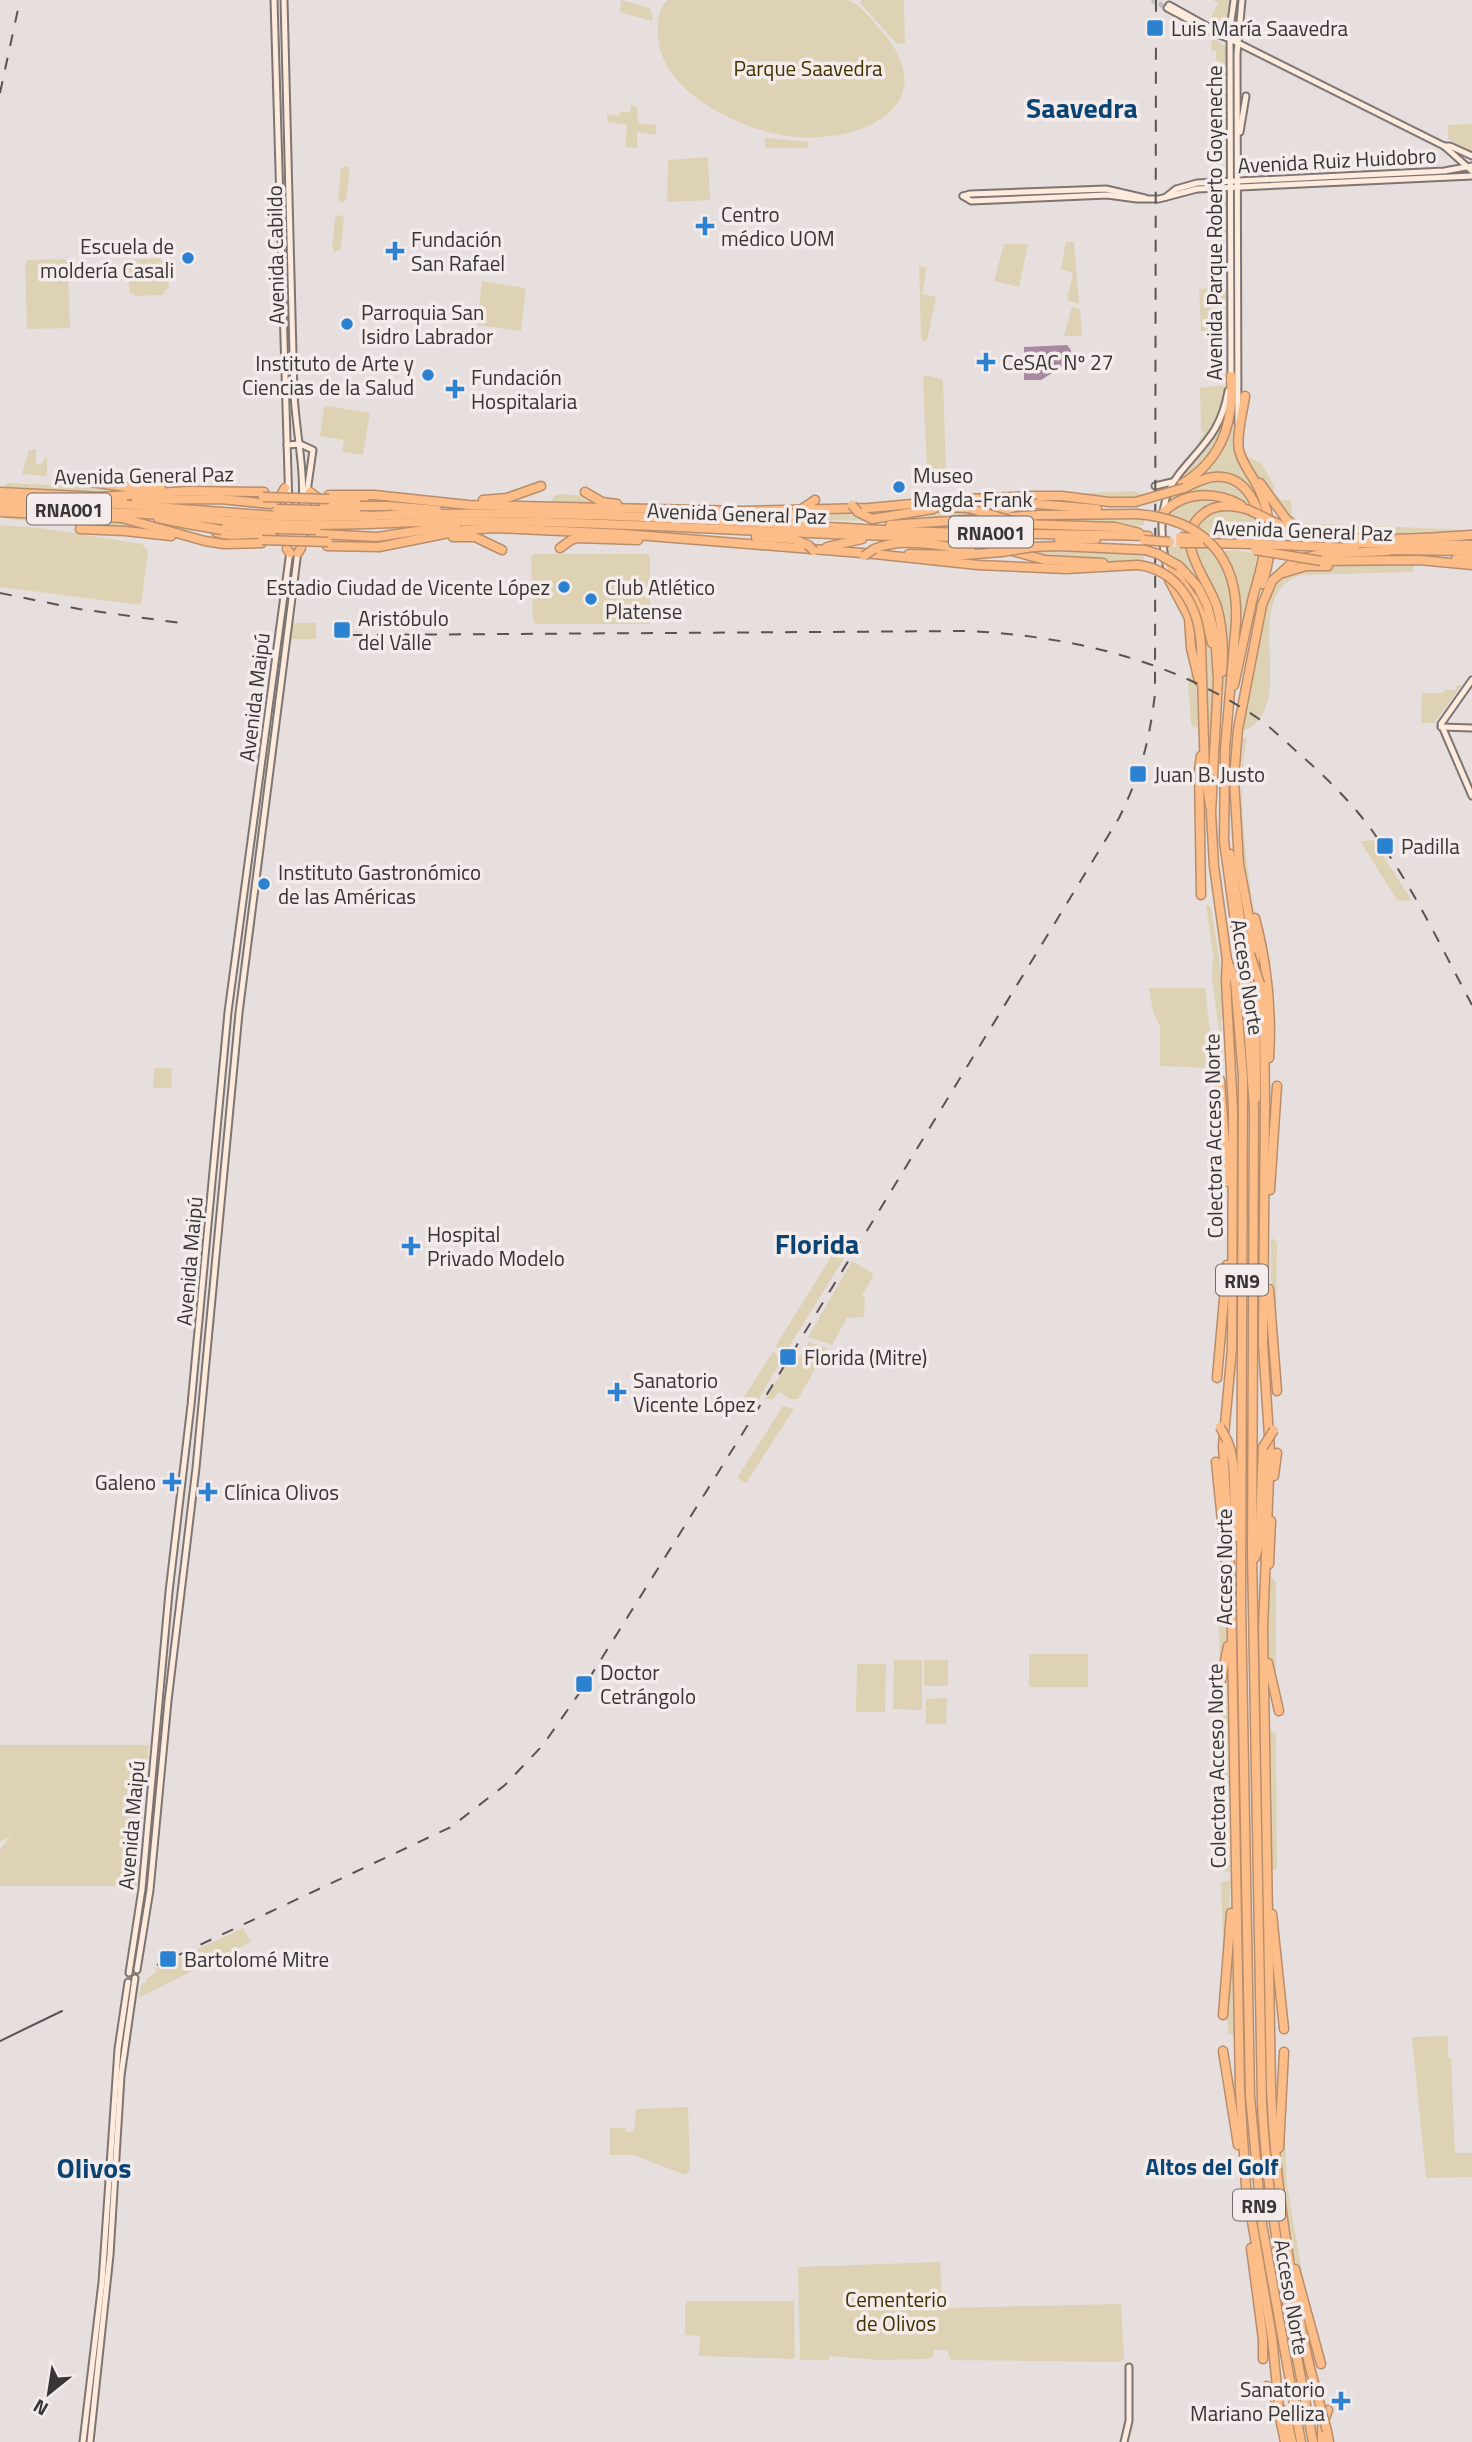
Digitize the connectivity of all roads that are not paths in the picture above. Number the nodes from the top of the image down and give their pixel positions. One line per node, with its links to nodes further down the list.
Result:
1 (274, 0): 22 (main road, Avenida Cabildo)
2 (284, 0): 19 (main road, Avenida Cabildo)
3 (1234, 0): 6 (main road, Avenida Parque Roberto Goyeneche)
4 (1242, 0): 7 (main road, Avenida Parque Roberto Goyeneche)
5 (1168, 6): 6 (main road)
6 (1227, 38): 7 (main road); 14 (main road, Avenida Parque Roberto Goyeneche)
7 (1238, 43): 9 (main road); 10 (main road, Avenida Parque Roberto Goyeneche)
8 (1246, 96): 10 (main road)
9 (1444, 146): 11 (main road); 12 (main road)
10 (1237, 149): 14 (main road, Avenida Parque Roberto Goyeneche)
11 (1472, 156)
12 (1469, 166): 13 (main road); 14 (main road, Avenida Ruiz Huidobro)
13 (1472, 174): 14 (main road, Avenida Ruiz Huidobro)
14 (1234, 184): 15 (main road, Avenida Ruiz Huidobro); 16 (main road, Avenida Parque Roberto Goyeneche); 20 (main road, Avenida Parque Roberto Goyeneche)
15 (1145, 198): 15 (main road, Avenida Ruiz Huidobro)
16 (1231, 376): 25 (main road, Avenida Parque Roberto Goyeneche); 25 (highway)
17 (1245, 397): 20 (highway)
18 (304, 424): 19 (main road)
19 (296, 425): 21 (main road, Avenida Cabildo)
20 (1239, 437): 23 (highway)
21 (300, 444): 22 (main road); 28 (main road, Avenida Cabildo); 28 (main road, Avenida Cabildo)
22 (287, 445): 27 (main road, Avenida Cabildo)
23 (1244, 462): 68 (highway); 99 (highway)
24 (92, 482): 29 (highway)
25 (1180, 484): 34 (highway, Avenida General Paz, bridge); 34 (main road, Avenida Parque Roberto Goyeneche); 99 (highway, Avenida General Paz)
26 (541, 485): 41 (highway)
27 (287, 486): 39 (highway); 62 (main road, Avenida Cabildo); 62 (main road, Avenida Cabildo)
28 (309, 490): 56 (highway)
29 (188, 491): 33 (highway, Avenida General Paz); 45 (highway, Avenida General Paz)
30 (0, 492): 45 (highway, Avenida General Paz)
31 (584, 492): 50 (highway)
32 (981, 492): 35 (highway)
33 (264, 495): 36 (highway, Avenida General Paz, bridge); 38 (highway)
34 (1167, 495): 43 (highway, Avenida General Paz, bridge); 53 (main road)
35 (1062, 496): 42 (highway, Avenida General Paz); 43 (highway, Avenida General Paz)
36 (329, 497): 41 (highway, Avenida General Paz); 56 (highway)
37 (0, 499): 45 (highway, Avenida General Paz / RNA001)
38 (140, 499): 39 (highway); 44 (highway)
39 (226, 499): 62 (highway)
40 (815, 500): 58 (highway, bridge)
41 (428, 501): 50 (highway, Avenida General Paz)
42 (932, 502): 49 (highway, Avenida General Paz); 55 (highway, bridge)
43 (1097, 502): 61 (highway)
44 (105, 503): 45 (highway, Avenida General Paz / RNA001); 57 (highway, Avenida General Paz / RNA001)
45 (8, 504): 47 (highway, Avenida General Paz / RNA001); 57 (highway, Avenida General Paz / RNA001); 71 (highway, Avenida General Paz)
46 (852, 505): 48 (highway)
47 (0, 506)
48 (943, 507): 49 (highway); 70 (highway, bridge)
49 (869, 508): 50 (highway, Avenida General Paz)
50 (696, 510)
51 (1249, 510): 53 (highway, Avenida General Paz); 68 (highway, Avenida General Paz, bridge); 103 (highway)
52 (461, 513): 54 (highway, Avenida General Paz / RNA001); 54 (highway); 58 (highway, Avenida General Paz / RNA001)
53 (1163, 513): 90 (main road)
54 (390, 514): 56 (highway, bridge); 56 (highway, Avenida General Paz / RNA001, bridge); 60 (highway, Avenida General Paz / RNA001)
55 (1124, 514): 61 (highway); 106 (highway, bridge)
56 (371, 515): 59 (highway); 59 (highway, Avenida General Paz / RNA001); 72 (highway)
57 (181, 518): 63 (highway, bridge); 63 (highway, Avenida General Paz / RNA001, bridge)
58 (652, 519): 64 (highway, Avenida General Paz / RNA001)
59 (316, 520): 62 (highway, Avenida General Paz / RNA001, bridge); 62 (highway, bridge)
60 (479, 521): 65 (highway); 66 (highway, Avenida General Paz / RNA001)
61 (950, 522): 64 (highway)
62 (282, 524): 63 (highway); 63 (highway, Avenida General Paz / RNA001)
63 (219, 525): 78 (highway)
64 (852, 527): 70 (highway, Avenida General Paz / RNA001)
65 (438, 528): 72 (highway); 80 (highway)
66 (677, 528): 69 (highway, Avenida General Paz / RNA001); 84 (highway)
67 (80, 529): 71 (highway)
68 (1308, 533): 74 (highway, Avenida General Paz)
69 (884, 536): 73 (highway, Avenida General Paz / RNA001); 84 (highway)
70 (1145, 537): 77 (highway, Avenida General Paz / RNA001); 82 (highway, Avenida General Paz / RNA001, bridge)
71 (190, 538): 78 (highway, Avenida General Paz)
72 (368, 538): 81 (highway)
73 (948, 538): 77 (highway, Avenida General Paz / RNA001); 96 (highway)
74 (1471, 538): 79 (highway, Avenida General Paz / RNA001)
75 (419, 540): 76 (highway, Avenida General Paz); 80 (highway, Avenida General Paz); 85 (highway)
76 (694, 540): 83 (highway); 84 (highway, Avenida General Paz)
77 (1084, 540): 86 (highway)
78 (262, 542): 80 (highway, Avenida General Paz, bridge)
79 (1278, 542): 82 (highway, Avenida General Paz / RNA001, bridge); 87 (highway, Avenida General Paz / RNA001)
80 (327, 544)
81 (297, 545): 140 (main road, Avenida Maipú); 141 (main road, Avenida Maipú)
82 (1256, 545): 94 (highway, bridge)
83 (560, 548)
84 (812, 548): 89 (highway, Avenida General Paz); 92 (highway)
85 (502, 550)
86 (1140, 550): 89 (highway, bridge); 101 (highway, bridge)
87 (1388, 551): 88 (highway, Avenida General Paz / RNA001); 99 (highway)
88 (1472, 551)
89 (874, 552): 93 (highway, bridge); 96 (highway)
90 (1164, 557): 98 (main road); 101 (highway)
91 (1472, 558): 95 (highway)
92 (819, 559)
93 (862, 559)
94 (1393, 560): 95 (highway); 99 (highway)
95 (1432, 560): 97 (highway)
96 (1138, 565): 104 (highway, bridge)
97 (1472, 565)
98 (1170, 580): 104 (highway)
99 (1263, 585): 100 (highway); 105 (highway)
100 (1247, 623): 105 (highway); 106 (highway)
101 (1218, 680): 103 (highway)
102 (1472, 680): 107 (main road)
103 (1218, 690): 110 (highway, Acceso Norte / RN9)
104 (1202, 694): 109 (highway)
105 (1242, 707): 114 (highway)
106 (1227, 715): 110 (highway, Acceso Norte / RN9)
107 (1441, 727): 108 (main road); 111 (main road)
108 (1472, 727)
109 (1204, 734): 112 (highway); 115 (highway)
110 (1221, 735): 112 (highway, Acceso Norte / RN9); 113 (highway, Acceso Norte / RN9)
111 (1472, 796)
112 (1211, 813): 116 (highway, Acceso Norte / RN9)
113 (1224, 817): 119 (highway, bridge); 120 (highway, Acceso Norte / RN9)
114 (1245, 892): 119 (highway); 120 (highway)
115 (1200, 895)
116 (1227, 960): 121 (highway, Colectora Acceso Norte); 130 (highway, Acceso Norte / RN9)
117 (1220, 1080): 121 (highway)
118 (1277, 1086): 122 (highway)
119 (1265, 1106): 122 (highway)
120 (1254, 1109): 131 (highway, Acceso Norte / RN9)
121 (1232, 1226): 123 (highway, Colectora Acceso Norte)
122 (1265, 1237): 125 (highway); 133 (highway)
123 (1232, 1238): 124 (highway); 132 (highway, Colectora Acceso Norte)
124 (1217, 1378)
125 (1277, 1391)
126 (1218, 1425): 130 (highway, bridge)
127 (1275, 1426): 131 (highway, bridge)
128 (1277, 1453): 133 (highway)
129 (1216, 1462): 132 (highway)
130 (1241, 1558): 162 (highway, Acceso Norte / RN9)
131 (1252, 1571): 139 (highway, Acceso Norte / RN9)
132 (1231, 1587): 134 (highway, Colectora Acceso Norte)
133 (1263, 1601): 135 (highway)
134 (1231, 1605): 136 (highway); 138 (highway, Colectora Acceso Norte)
135 (1263, 1629): 137 (highway); 139 (highway)
136 (1216, 1703)
137 (1279, 1711)
138 (1235, 1875): 144 (highway); 150 (highway, Colectora Acceso Norte)
139 (1263, 1876): 145 (highway); 146 (highway)
140 (136, 1969)
141 (129, 1973)
142 (135, 1978): 143 (main road)
143 (131, 1984): 157 (main road); 158 (main road)
144 (1223, 2015)
145 (1284, 2029)
146 (1265, 2031): 149 (highway); 163 (highway, Acceso Norte / RN9)
147 (1223, 2051): 150 (highway)
148 (1284, 2052): 149 (highway)
149 (1278, 2182): 151 (highway)
150 (1246, 2186): 152 (highway); 160 (highway, Colectora Acceso Norte, bridge)
151 (1282, 2215): 153 (highway); 165 (highway, bridge)
152 (1263, 2360)
153 (1321, 2364)
154 (1129, 2367): 159 (main road)
155 (1268, 2386): 161 (highway)
156 (1328, 2410): 164 (highway)
157 (83, 2442)
158 (90, 2442)
159 (1124, 2442)
160 (1284, 2442)
161 (1292, 2442)
162 (1301, 2442)
163 (1313, 2442)
164 (1322, 2442)
165 (1329, 2442)

